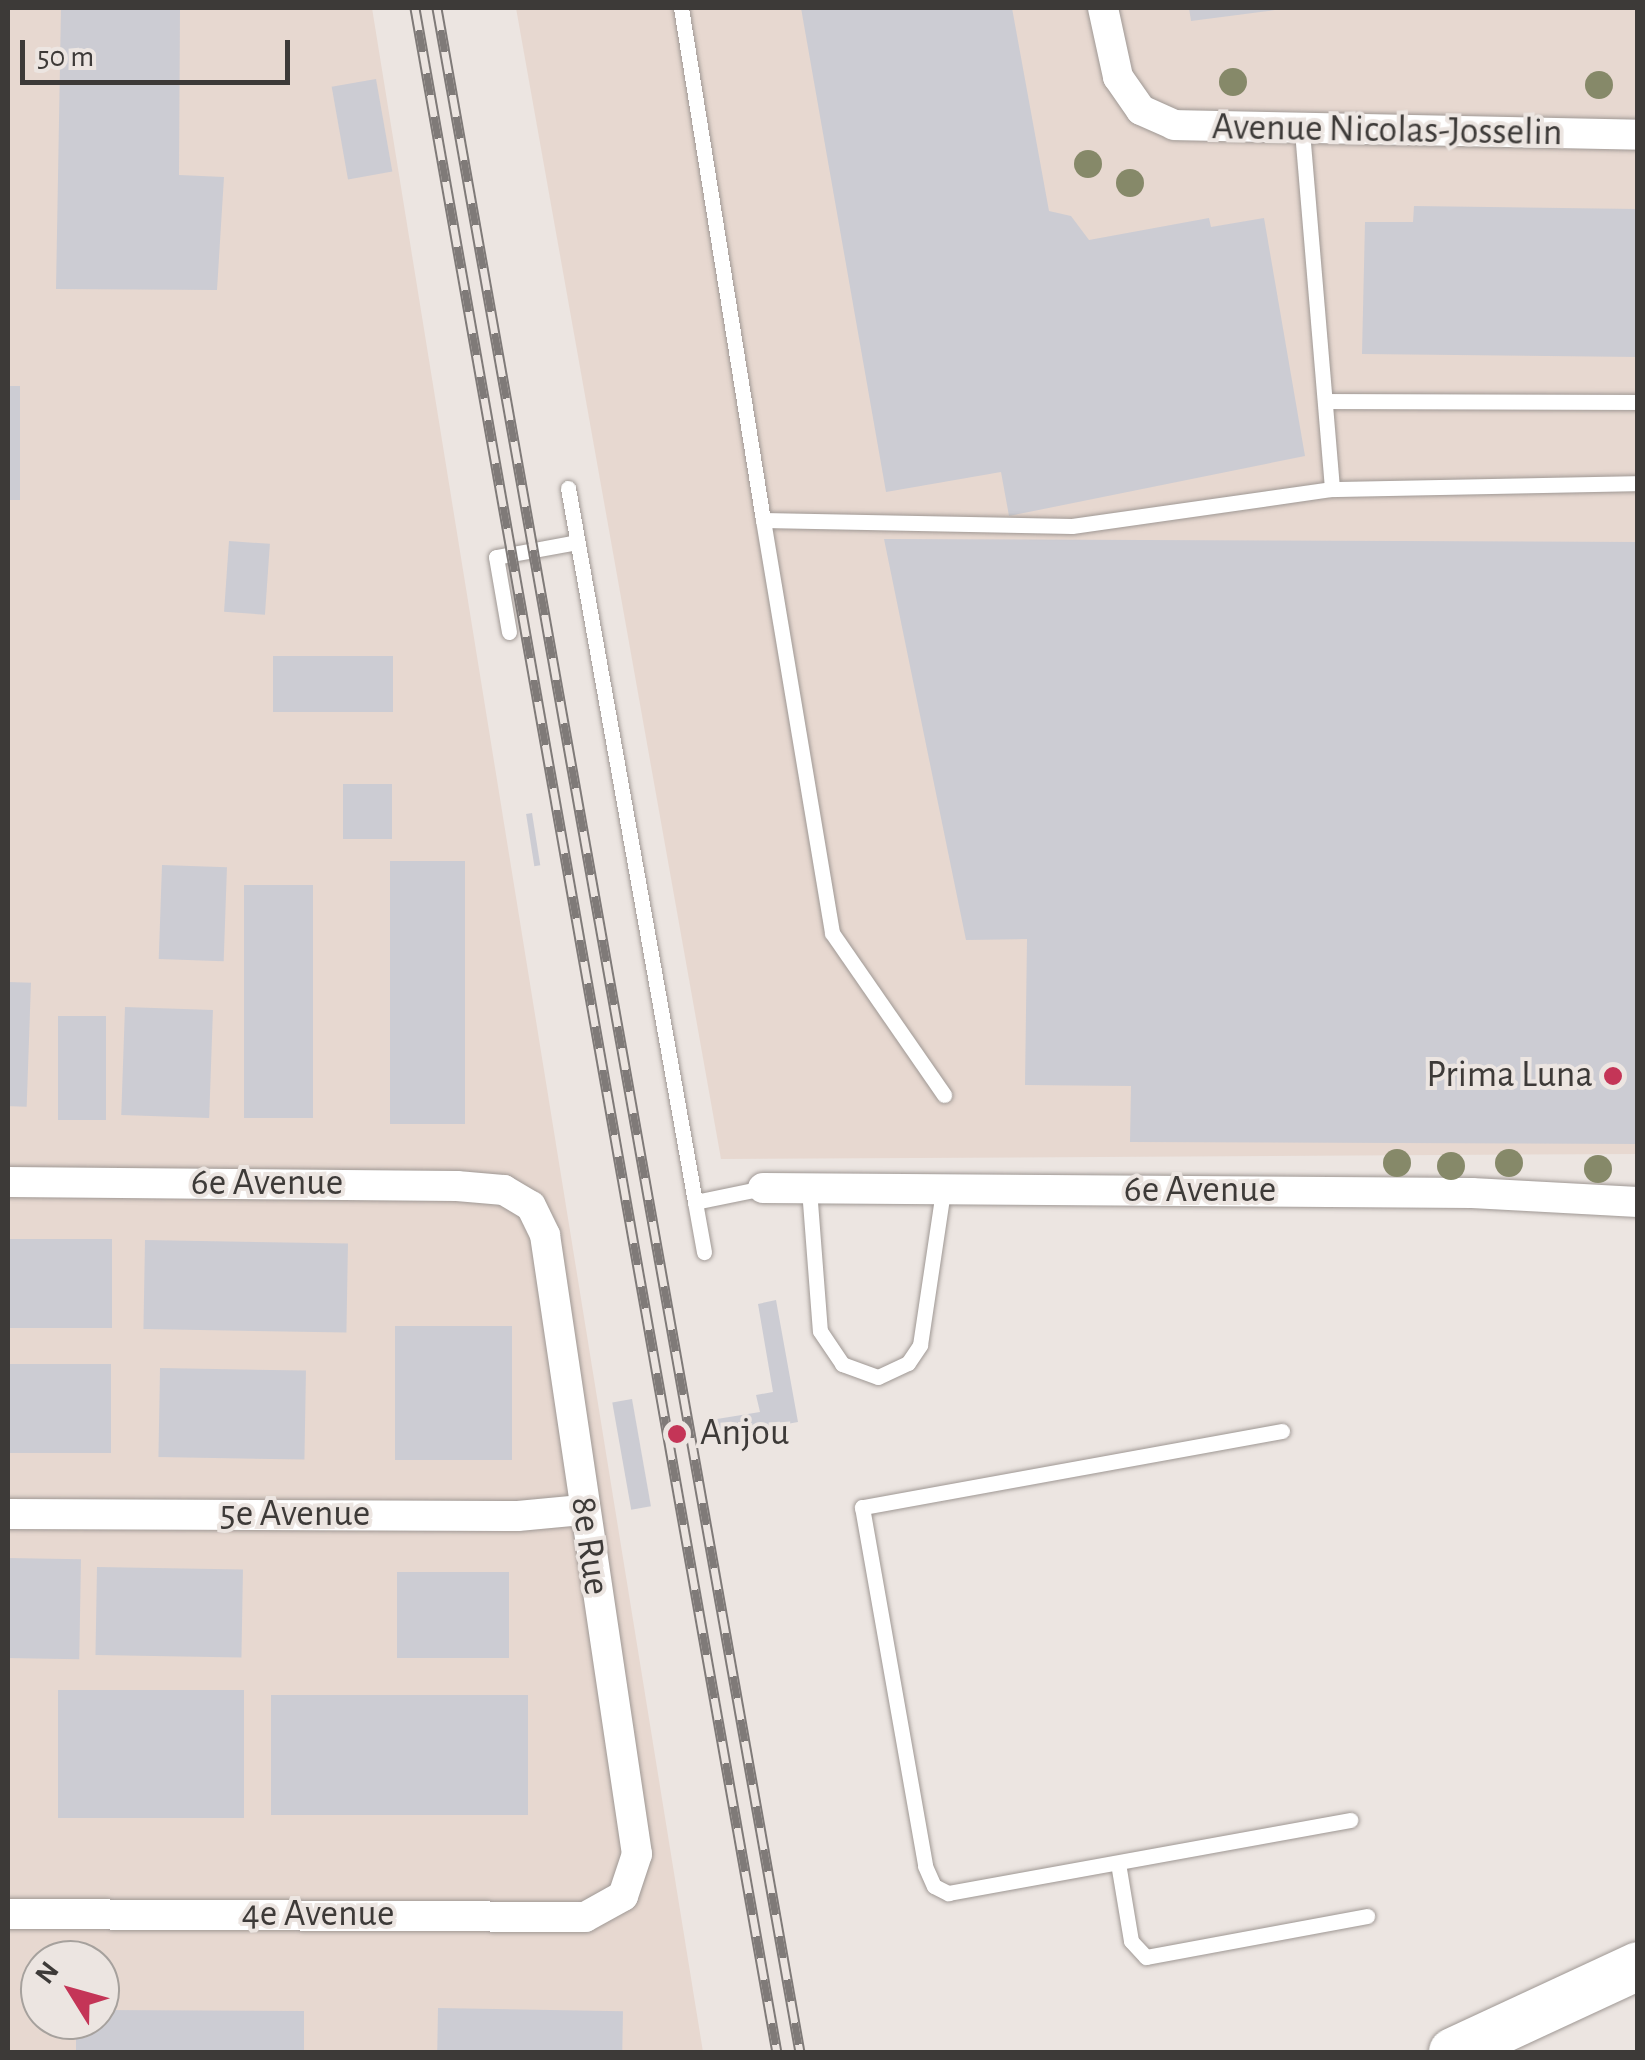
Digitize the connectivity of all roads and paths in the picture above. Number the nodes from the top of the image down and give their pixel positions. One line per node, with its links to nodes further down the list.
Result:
1 (681, 8): 10 (lane)
2 (1103, 8): 3 (street, Avenue Nicolas-Josselin)
3 (1302, 131): 4 (street, Avenue Nicolas-Josselin); 5 (lane)
4 (1638, 135)
5 (1325, 400): 6 (lane); 9 (lane)
6 (1638, 402)
7 (1638, 483): 9 (lane)
8 (568, 488): 11 (lane)
9 (1332, 489): 10 (lane)
10 (763, 520): 13 (lane)
11 (577, 542): 12 (lane); 19 (lane)
12 (510, 632)
13 (944, 1095)
14 (8, 1182): 18 (street, 6e Avenue)
15 (763, 1188): 16 (street, 6e Avenue); 19 (lane)
16 (808, 1189): 17 (street, 6e Avenue); 17 (lane)
17 (943, 1191): 20 (street, 6e Avenue)
18 (523, 1199): 23 (street, 8e Rue)
19 (695, 1202): 21 (lane)
20 (1638, 1202)
21 (704, 1252)
22 (1282, 1431): 26 (lane)
23 (582, 1510): 24 (street, 5e Avenue); 27 (street, 8e Rue)
24 (8, 1514)
25 (1350, 1820): 26 (lane)
26 (1118, 1862): 29 (lane)
27 (623, 1896): 28 (street, 4e Avenue)
28 (8, 1914)
29 (1367, 1916)
30 (1638, 1966): 31 (main road)
31 (1453, 2052)

